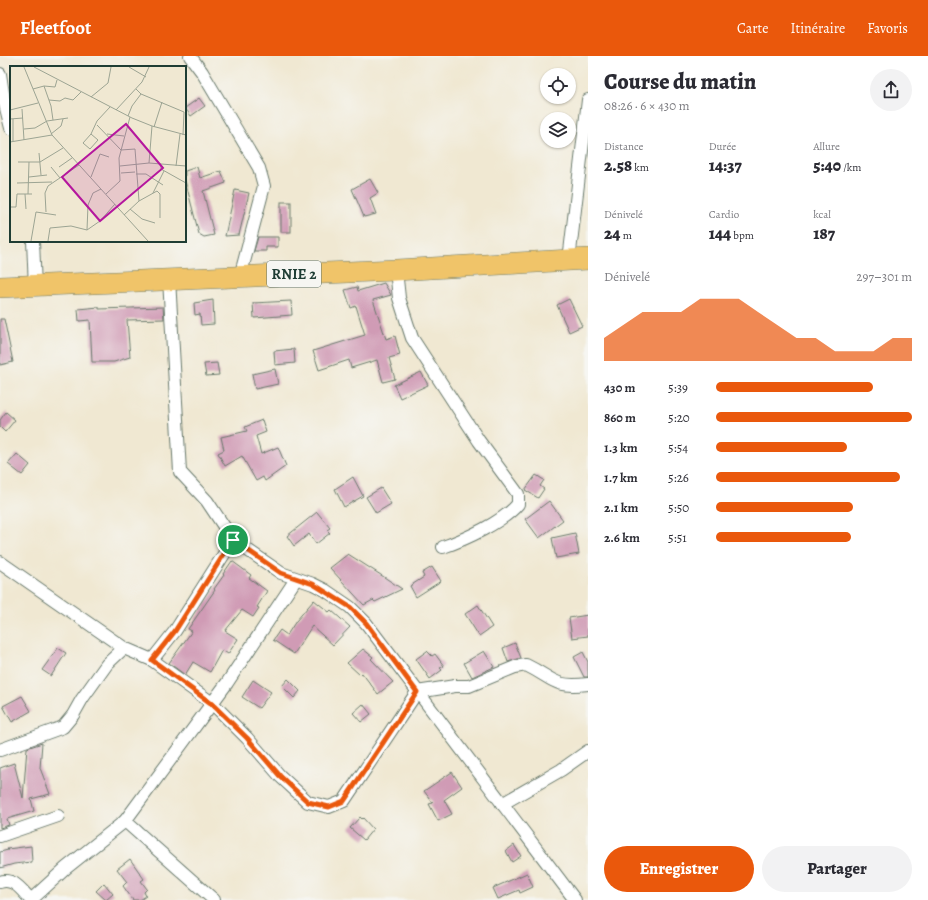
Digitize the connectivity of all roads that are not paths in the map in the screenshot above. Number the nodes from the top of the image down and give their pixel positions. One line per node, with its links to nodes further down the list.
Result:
1 (190, 56): 8 (street)
2 (0, 74): 4 (street)
3 (588, 100): 6 (street)
4 (10, 124)
5 (33, 242): 11 (street)
6 (579, 260): 7 (highway, RNIE 2 / RNIE 2)
7 (396, 270): 8 (highway, RNIE 2 / RNIE 2); 13 (street)
8 (240, 277): 9 (highway, RNIE 2 / RNIE 2)
9 (169, 279): 11 (highway, RNIE 2 / RNIE 2); 12 (street)
10 (0, 287): 11 (highway, RNIE 2 / RNIE 2)
11 (35, 287)
12 (233, 540): 15 (street); 17 (street)
13 (443, 547)
14 (0, 562): 16 (street)
15 (296, 579): 19 (street); 20 (street)
16 (124, 648): 17 (street); 21 (street)
17 (152, 660): 20 (street)
18 (588, 684): 19 (street)
19 (417, 692): 20 (street); 23 (street)
20 (212, 704): 25 (street)
21 (0, 750)
22 (588, 751): 23 (street)
23 (502, 804): 29 (street)
24 (58, 816): 26 (street)
25 (126, 821): 27 (street); 28 (street)
26 (0, 836)
27 (0, 882)
28 (214, 900)
29 (575, 900)

